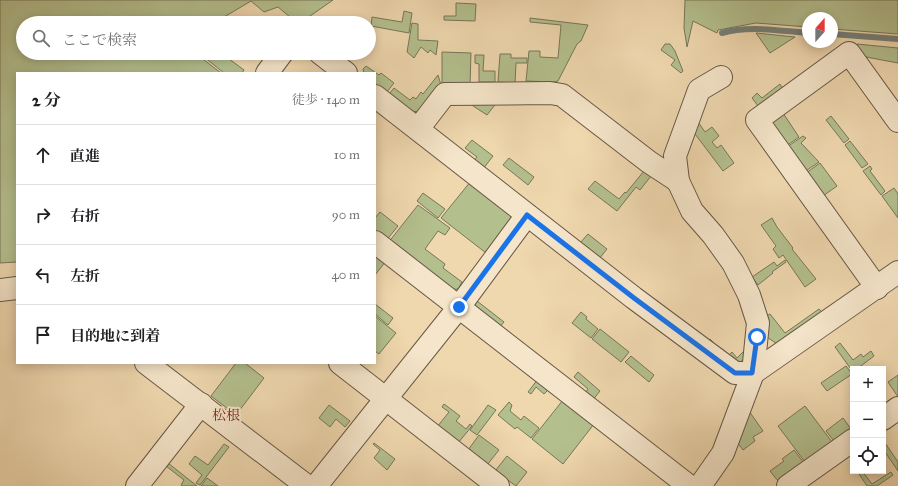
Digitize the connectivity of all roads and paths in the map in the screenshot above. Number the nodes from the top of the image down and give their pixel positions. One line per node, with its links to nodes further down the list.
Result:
1 (277, 60): 3 (street)
2 (329, 60): 4 (street)
3 (268, 72)
4 (345, 72)
5 (720, 77): 9 (street)
6 (376, 97): 8 (street)
7 (898, 121): 14 (street)
8 (418, 129): 9 (street); 10 (street)
9 (678, 181): 19 (street)
10 (527, 215): 16 (street); 19 (street)
11 (376, 243): 16 (street)
12 (898, 272): 14 (street)
13 (16, 288): 15 (street)
14 (877, 288): 19 (street)
15 (0, 290)
16 (459, 307): 20 (street); 29 (street)
17 (147, 364): 21 (street)
18 (341, 364): 20 (street)
19 (752, 373): 30 (street)
20 (386, 399): 27 (street); 28 (street)
21 (201, 404): 25 (street); 26 (street)
22 (898, 408): 23 (street)
23 (886, 416)
24 (850, 442): 31 (street)
25 (137, 486)
26 (307, 486)
27 (316, 486)
28 (498, 486)
29 (689, 486)
30 (700, 486)
31 (788, 486)

